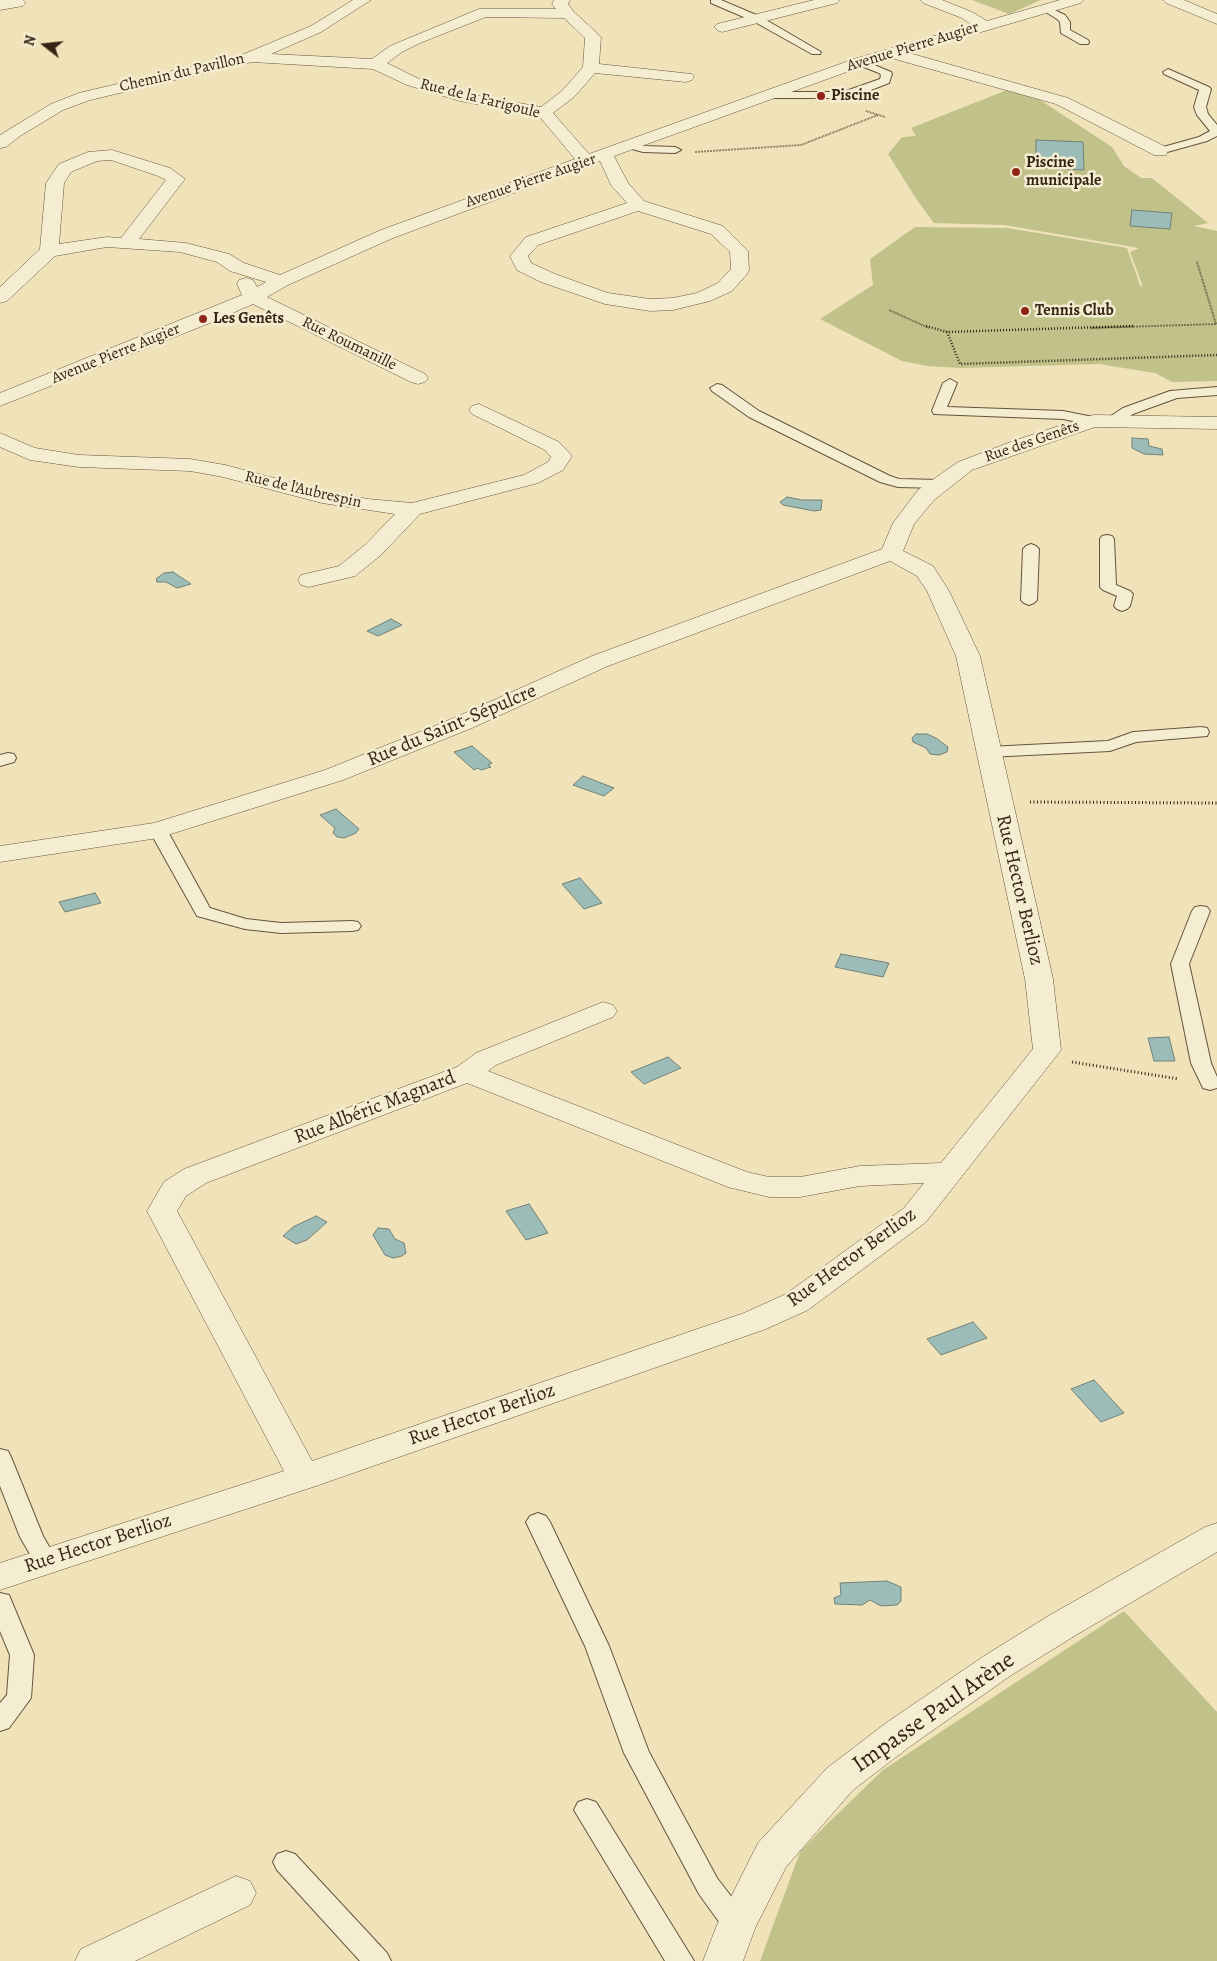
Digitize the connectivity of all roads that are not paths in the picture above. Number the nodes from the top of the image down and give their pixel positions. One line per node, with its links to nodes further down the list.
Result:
1 (363, 0): 19 (street, Chemin du Pavillon)
2 (928, 0): 14 (street)
3 (1076, 0): 11 (street, Avenue Pierre Augier)
4 (1171, 0): 13 (street)
5 (715, 1): 12 (lane)
6 (811, 2): 10 (street); 12 (street)
7 (18, 3): 8 (street)
8 (0, 5)
9 (565, 7): 21 (street); 22 (street)
10 (835, 7)
11 (1046, 8): 14 (street, Avenue Pierre Augier); 16 (lane)
12 (757, 19): 15 (street); 17 (lane)
13 (1217, 19)
14 (985, 26): 18 (street, Avenue Pierre Augier)
15 (722, 27)
16 (1084, 42)
17 (816, 52)
18 (891, 53): 20 (street, Avenue Pierre Augier); 35 (street)
19 (243, 57): 21 (street, Rue de la Farigoule); 31 (street, Chemin du Pavillon)
20 (860, 62): 25 (street, Avenue Pierre Augier); 26 (lane)
21 (376, 64): 29 (street, Rue de la Farigoule)
22 (591, 68): 24 (street); 29 (street)
23 (1168, 72): 35 (lane)
24 (686, 77)
25 (798, 84): 26 (lane); 28 (street, Avenue Pierre Augier)
26 (876, 84): 27 (lane)
27 (861, 90): 28 (lane)
28 (775, 92): 33 (street, Avenue Pierre Augier)
29 (544, 112): 37 (street, Rue de la Farigoule)
30 (6, 118): 31 (street)
31 (25, 126): 32 (street, Chemin du Pavillon)
32 (0, 143)
33 (629, 145): 34 (lane); 36 (street, Avenue Pierre Augier)
34 (675, 150)
35 (1160, 151)
36 (605, 155): 37 (street, Avenue Pierre Augier); 38 (street)
37 (582, 163): 38 (street); 43 (street, Avenue Pierre Augier)
38 (620, 184): 39 (street)
39 (638, 204): 39 (street)
40 (126, 244): 41 (street); 41 (street); 42 (street)
41 (49, 250): 44 (street)
42 (237, 267): 43 (street); 45 (street)
43 (281, 281): 45 (street, Avenue Pierre Augier)
44 (0, 297)
45 (253, 297): 46 (street, Rue Roumanille); 50 (street, Avenue Pierre Augier)
46 (418, 378)
47 (950, 383): 52 (lane)
48 (717, 388): 55 (lane)
49 (1217, 391): 52 (lane)
50 (0, 400)
51 (479, 410): 56 (street, Rue de l'Aubrespin)
52 (1101, 422): 53 (street, Rue des Genêts); 55 (street, Rue des Genêts)
53 (1217, 423)
54 (0, 439): 56 (street, Rue de l'Aubrespin)
55 (940, 484): 59 (street, Rue des Genêts)
56 (412, 509): 60 (street)
57 (1106, 538): 62 (lane)
58 (1031, 549): 61 (lane)
59 (890, 553): 64 (street, Rue Hector Berlioz); 65 (street, Rue du Saint-Sépulcre)
60 (309, 580)
61 (1029, 600)
62 (1122, 606)
63 (1201, 732): 64 (lane)
64 (988, 752): 72 (street, Rue Hector Berlioz)
65 (158, 830): 66 (street, Rue du Saint-Sépulcre); 68 (lane)
66 (0, 854)
67 (1201, 911): 71 (lane)
68 (352, 926)
69 (603, 1011): 70 (street)
70 (467, 1074): 72 (street, Rue Albéric Magnard); 74 (street, Rue Albéric Magnard)
71 (1210, 1084)
72 (950, 1172): 74 (street, Rue Hector Berlioz)
73 (0, 1458): 77 (lane)
74 (304, 1477): 77 (street, Rue Hector Berlioz)
75 (538, 1522): 84 (lane)
76 (1217, 1536): 84 (street, Impasse Paul Arène)
77 (46, 1562): 78 (street, Rue Hector Berlioz)
78 (0, 1577)
79 (0, 1602): 80 (lane)
80 (0, 1721)
81 (587, 1810): 87 (lane)
82 (286, 1862): 86 (lane)
83 (236, 1893): 85 (street)
84 (737, 1925): 88 (street, Impasse Paul Arène)
85 (95, 1961)
86 (377, 1961)
87 (680, 1961)
88 (724, 1961)

